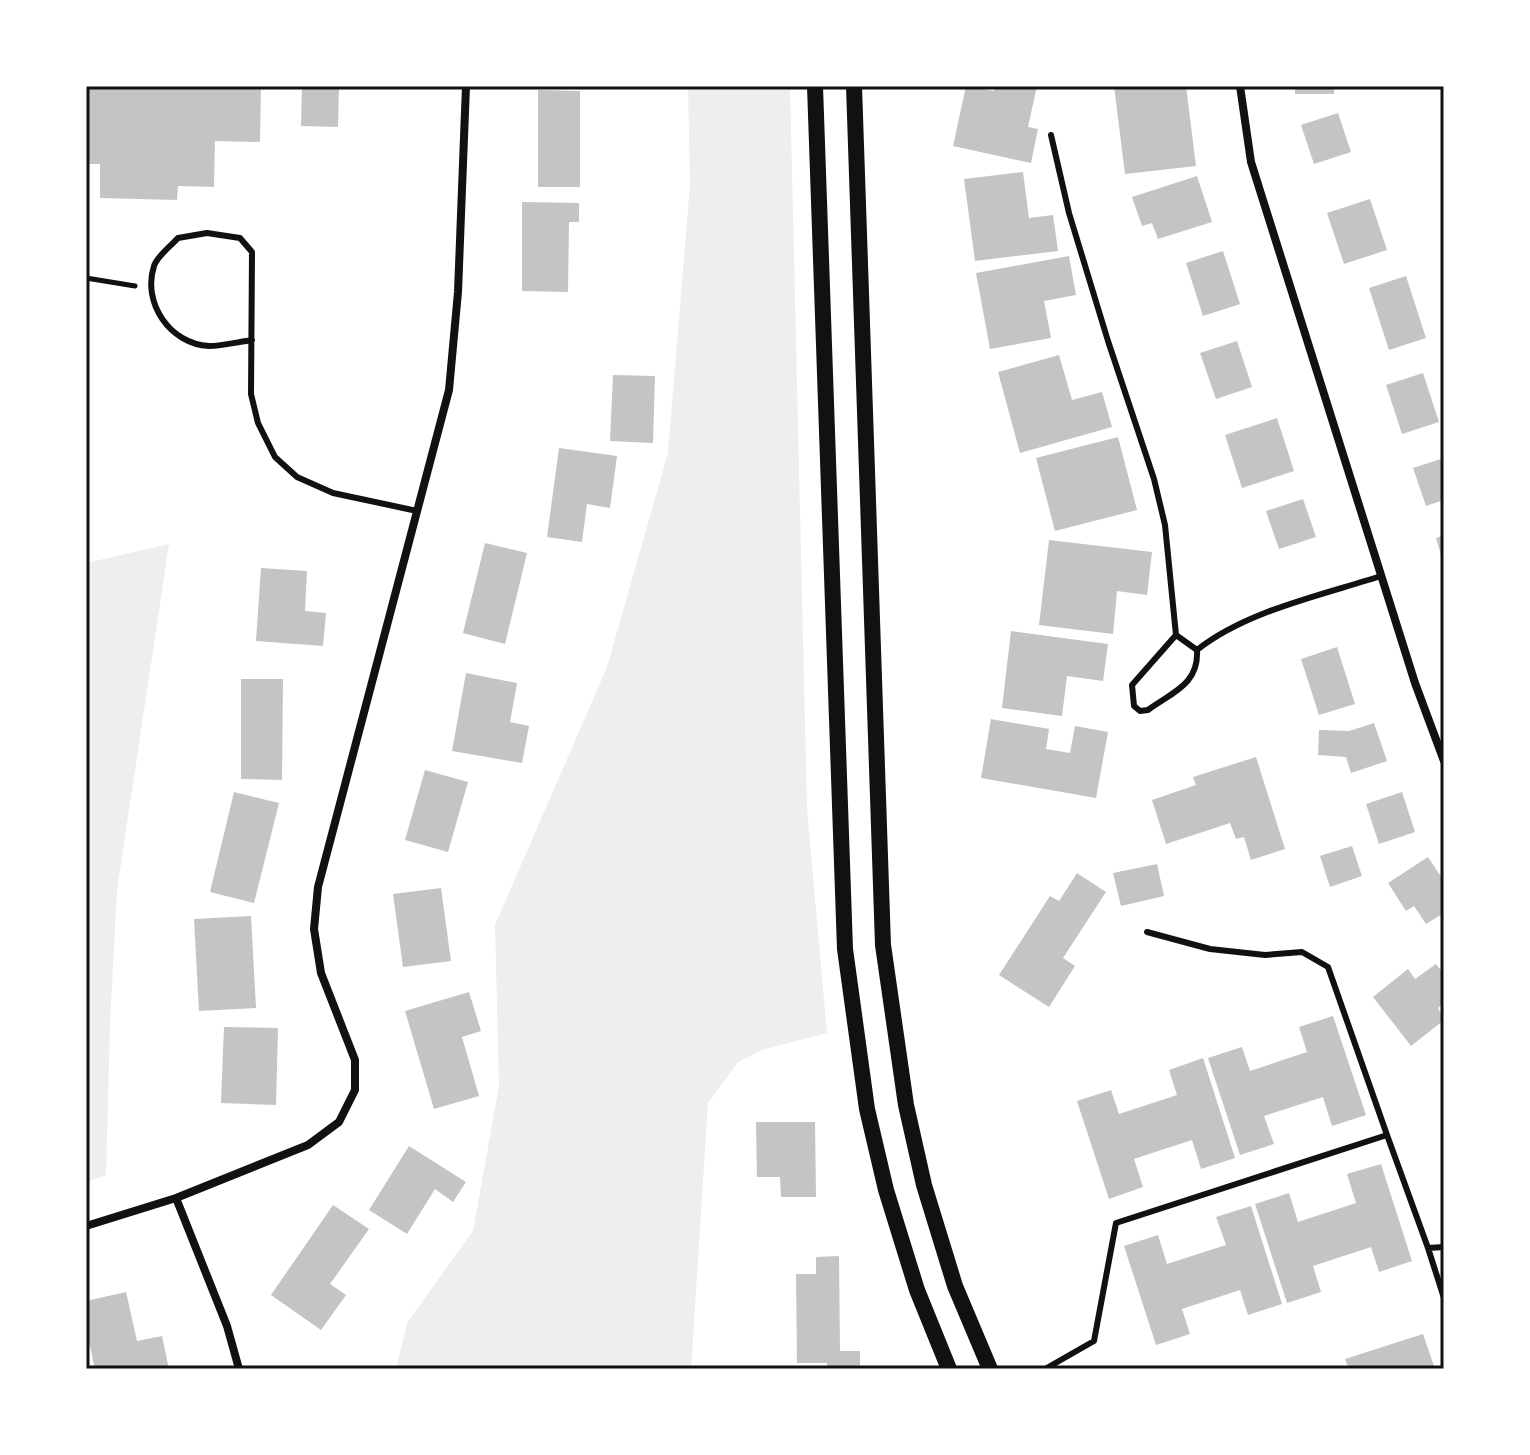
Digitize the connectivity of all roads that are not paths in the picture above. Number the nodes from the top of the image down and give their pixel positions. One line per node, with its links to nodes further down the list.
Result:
1 (466, 86): 7 (street)
2 (815, 86): 20 (main road)
3 (854, 86): 21 (main road)
4 (1240, 86): 8 (street)
5 (1051, 135): 9 (lane)
6 (252, 340): 6 (lane); 7 (lane)
7 (417, 511): 14 (street)
8 (1381, 576): 10 (lane); 11 (street)
9 (1176, 635): 10 (lane); 10 (lane)
10 (1197, 650)
11 (1444, 761)
12 (1147, 932): 13 (lane)
13 (1387, 1135): 17 (lane); 22 (lane)
14 (176, 1198): 15 (street); 19 (street)
15 (86, 1226)
16 (1444, 1247): 17 (lane)
17 (1428, 1248): 18 (lane)
18 (1444, 1298)
19 (239, 1369)
20 (949, 1369)
21 (990, 1369)
22 (1045, 1369)

